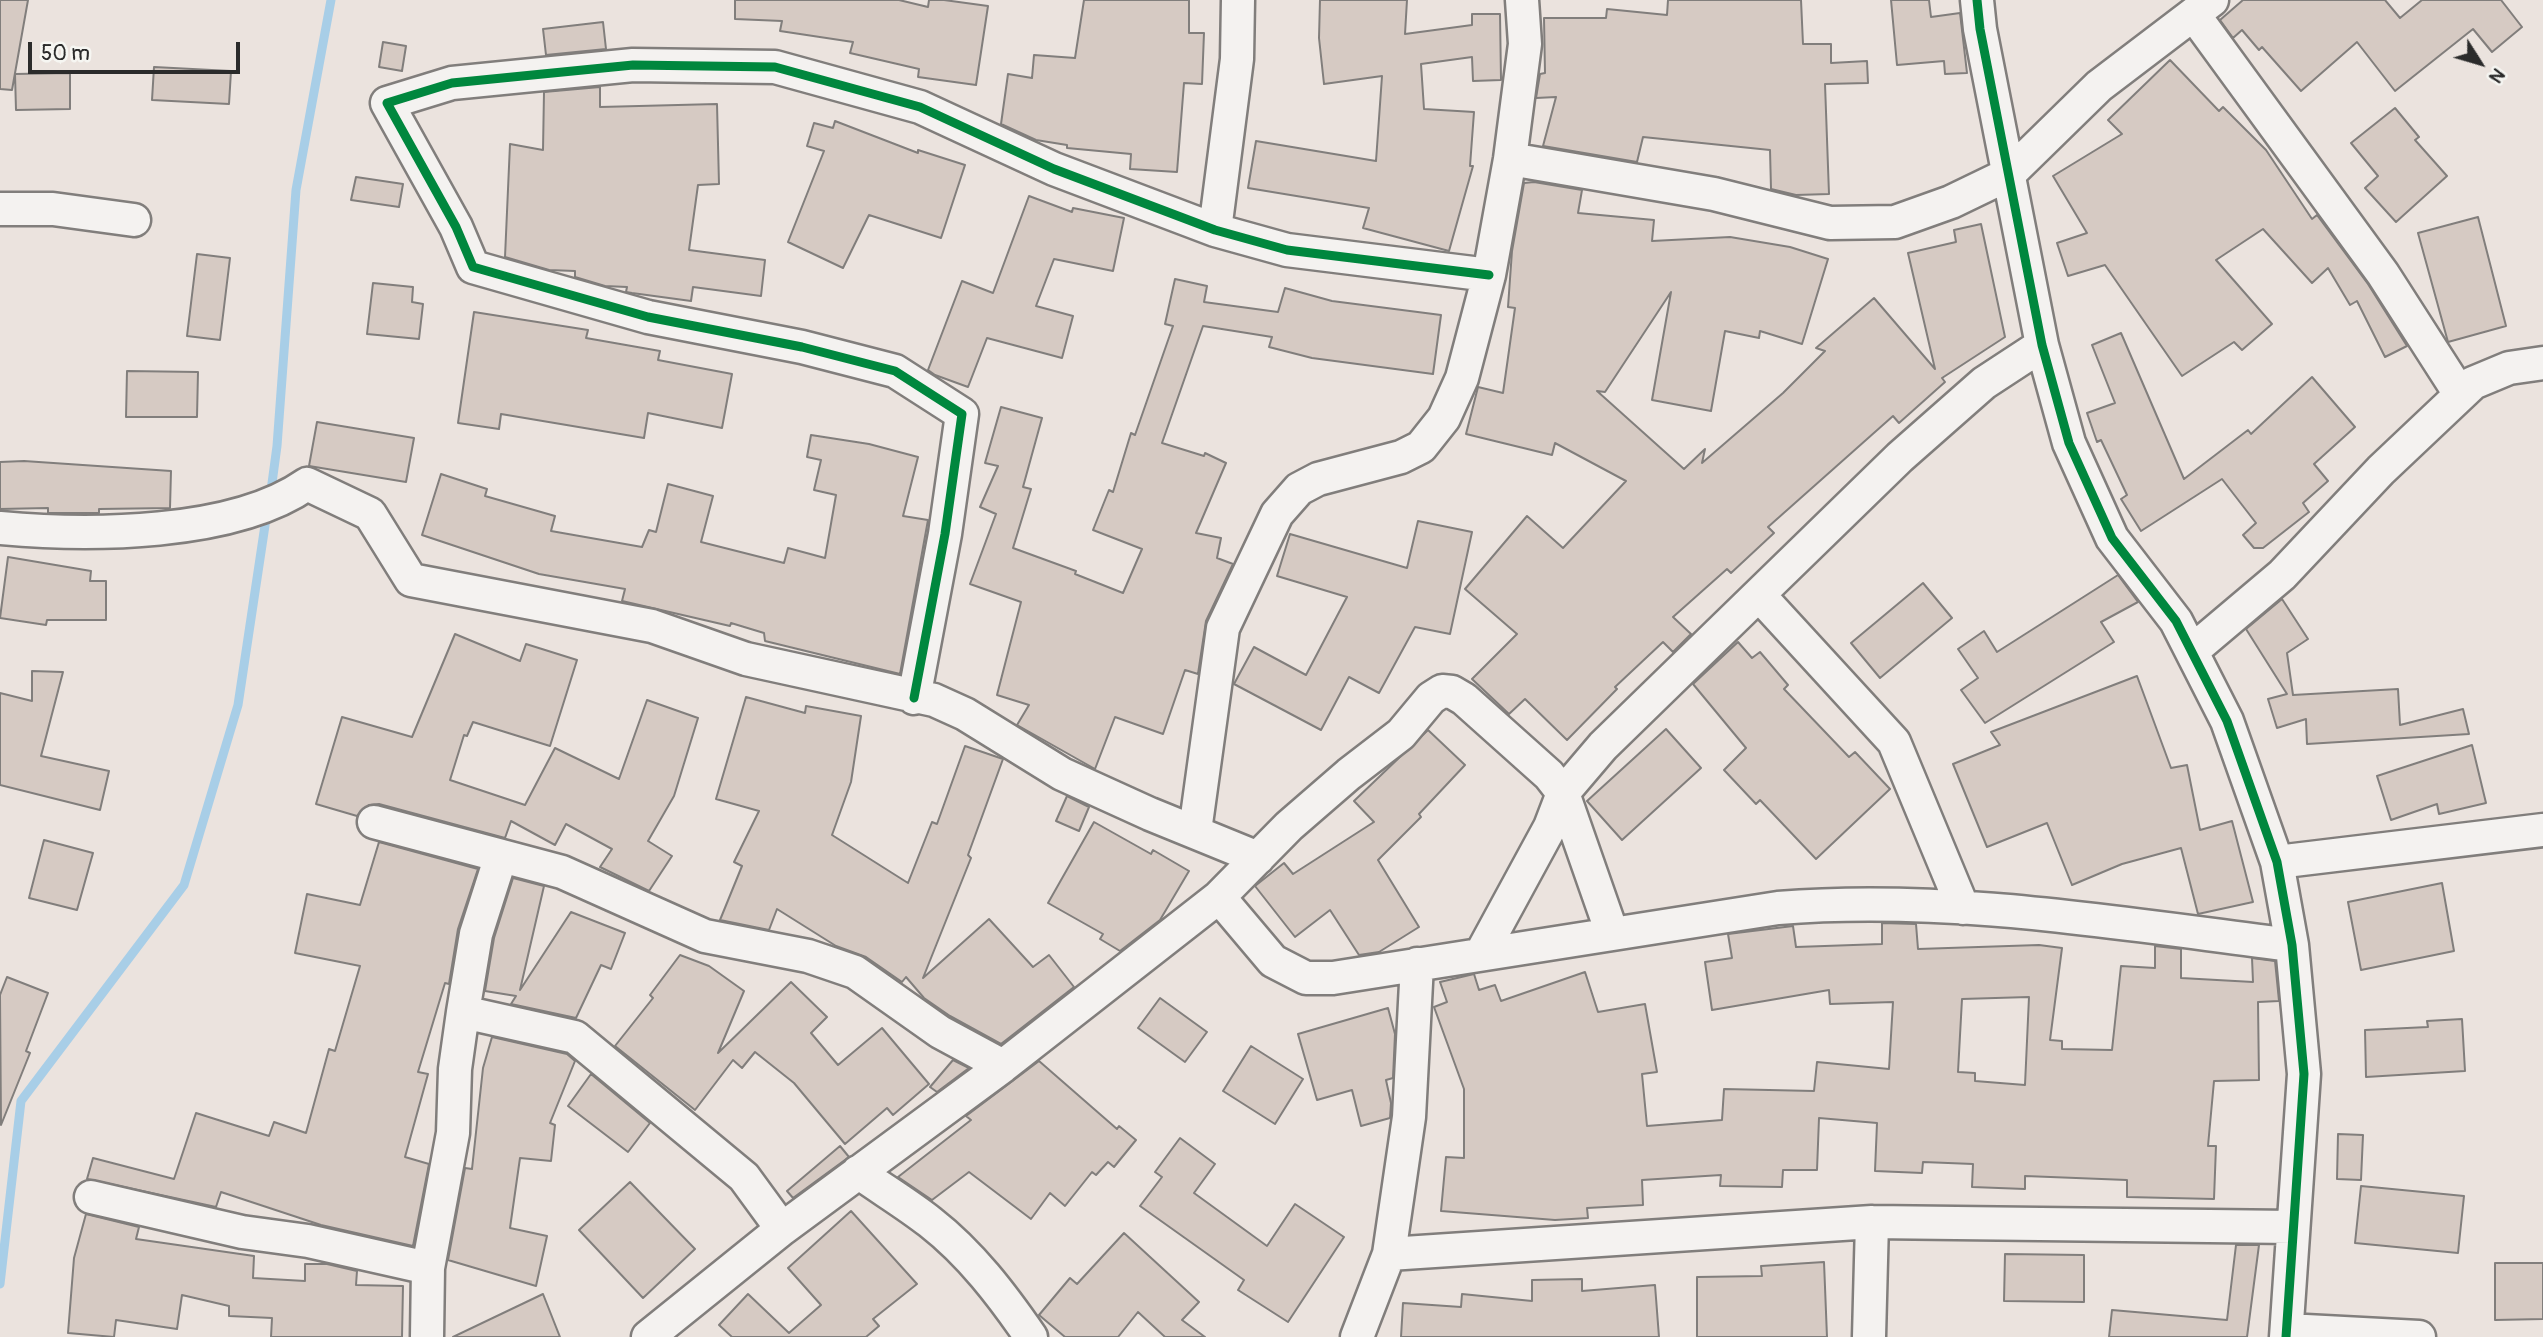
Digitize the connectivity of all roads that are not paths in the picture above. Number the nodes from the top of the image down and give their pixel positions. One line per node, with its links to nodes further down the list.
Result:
1 (1238, 0): 9 (street)
2 (1522, 0): 5 (street)
3 (1977, 0): 6 (street)
4 (2203, 7): 6 (street); 13 (street)
5 (1510, 159): 6 (street); 10 (street)
6 (2009, 174): 11 (street)
7 (0, 209): 8 (street)
8 (134, 220)
9 (1215, 230): 10 (street); 17 (street)
10 (1489, 275): 21 (street)
11 (2042, 345): 15 (street); 16 (street)
12 (2543, 363): 13 (street)
13 (2460, 394): 16 (street)
14 (0, 528): 17 (street)
15 (1759, 595): 18 (street); 26 (street)
16 (2192, 651): 24 (street)
17 (914, 698): 21 (street)
18 (1563, 793): 23 (street); 27 (street); 29 (street)
19 (374, 822): 22 (street)
20 (2543, 830): 24 (street)
21 (1195, 831): 23 (street)
22 (501, 856): 31 (street); 32 (street)
23 (1258, 858): 25 (street)
24 (2277, 862): 28 (street)
25 (1219, 897): 30 (street); 32 (street)
26 (1963, 908): 27 (street); 28 (street)
27 (1612, 933): 29 (street)
28 (2292, 945): 36 (street)
29 (1481, 954): 30 (street)
30 (1417, 964): 38 (street)
31 (463, 1012): 37 (street); 39 (street)
32 (1003, 1066): 33 (street)
33 (858, 1172): 37 (street); 43 (street)
34 (91, 1197): 39 (street)
35 (1872, 1222): 36 (street); 38 (street); 45 (street)
36 (2293, 1227): 40 (street)
37 (782, 1230): 42 (street)
38 (1389, 1254): 44 (street)
39 (428, 1268): 41 (street)
40 (2286, 1334): 46 (street)
41 (427, 1337)
42 (648, 1337)
43 (1031, 1337)
44 (1357, 1337)
45 (1869, 1337)
46 (2419, 1337)

